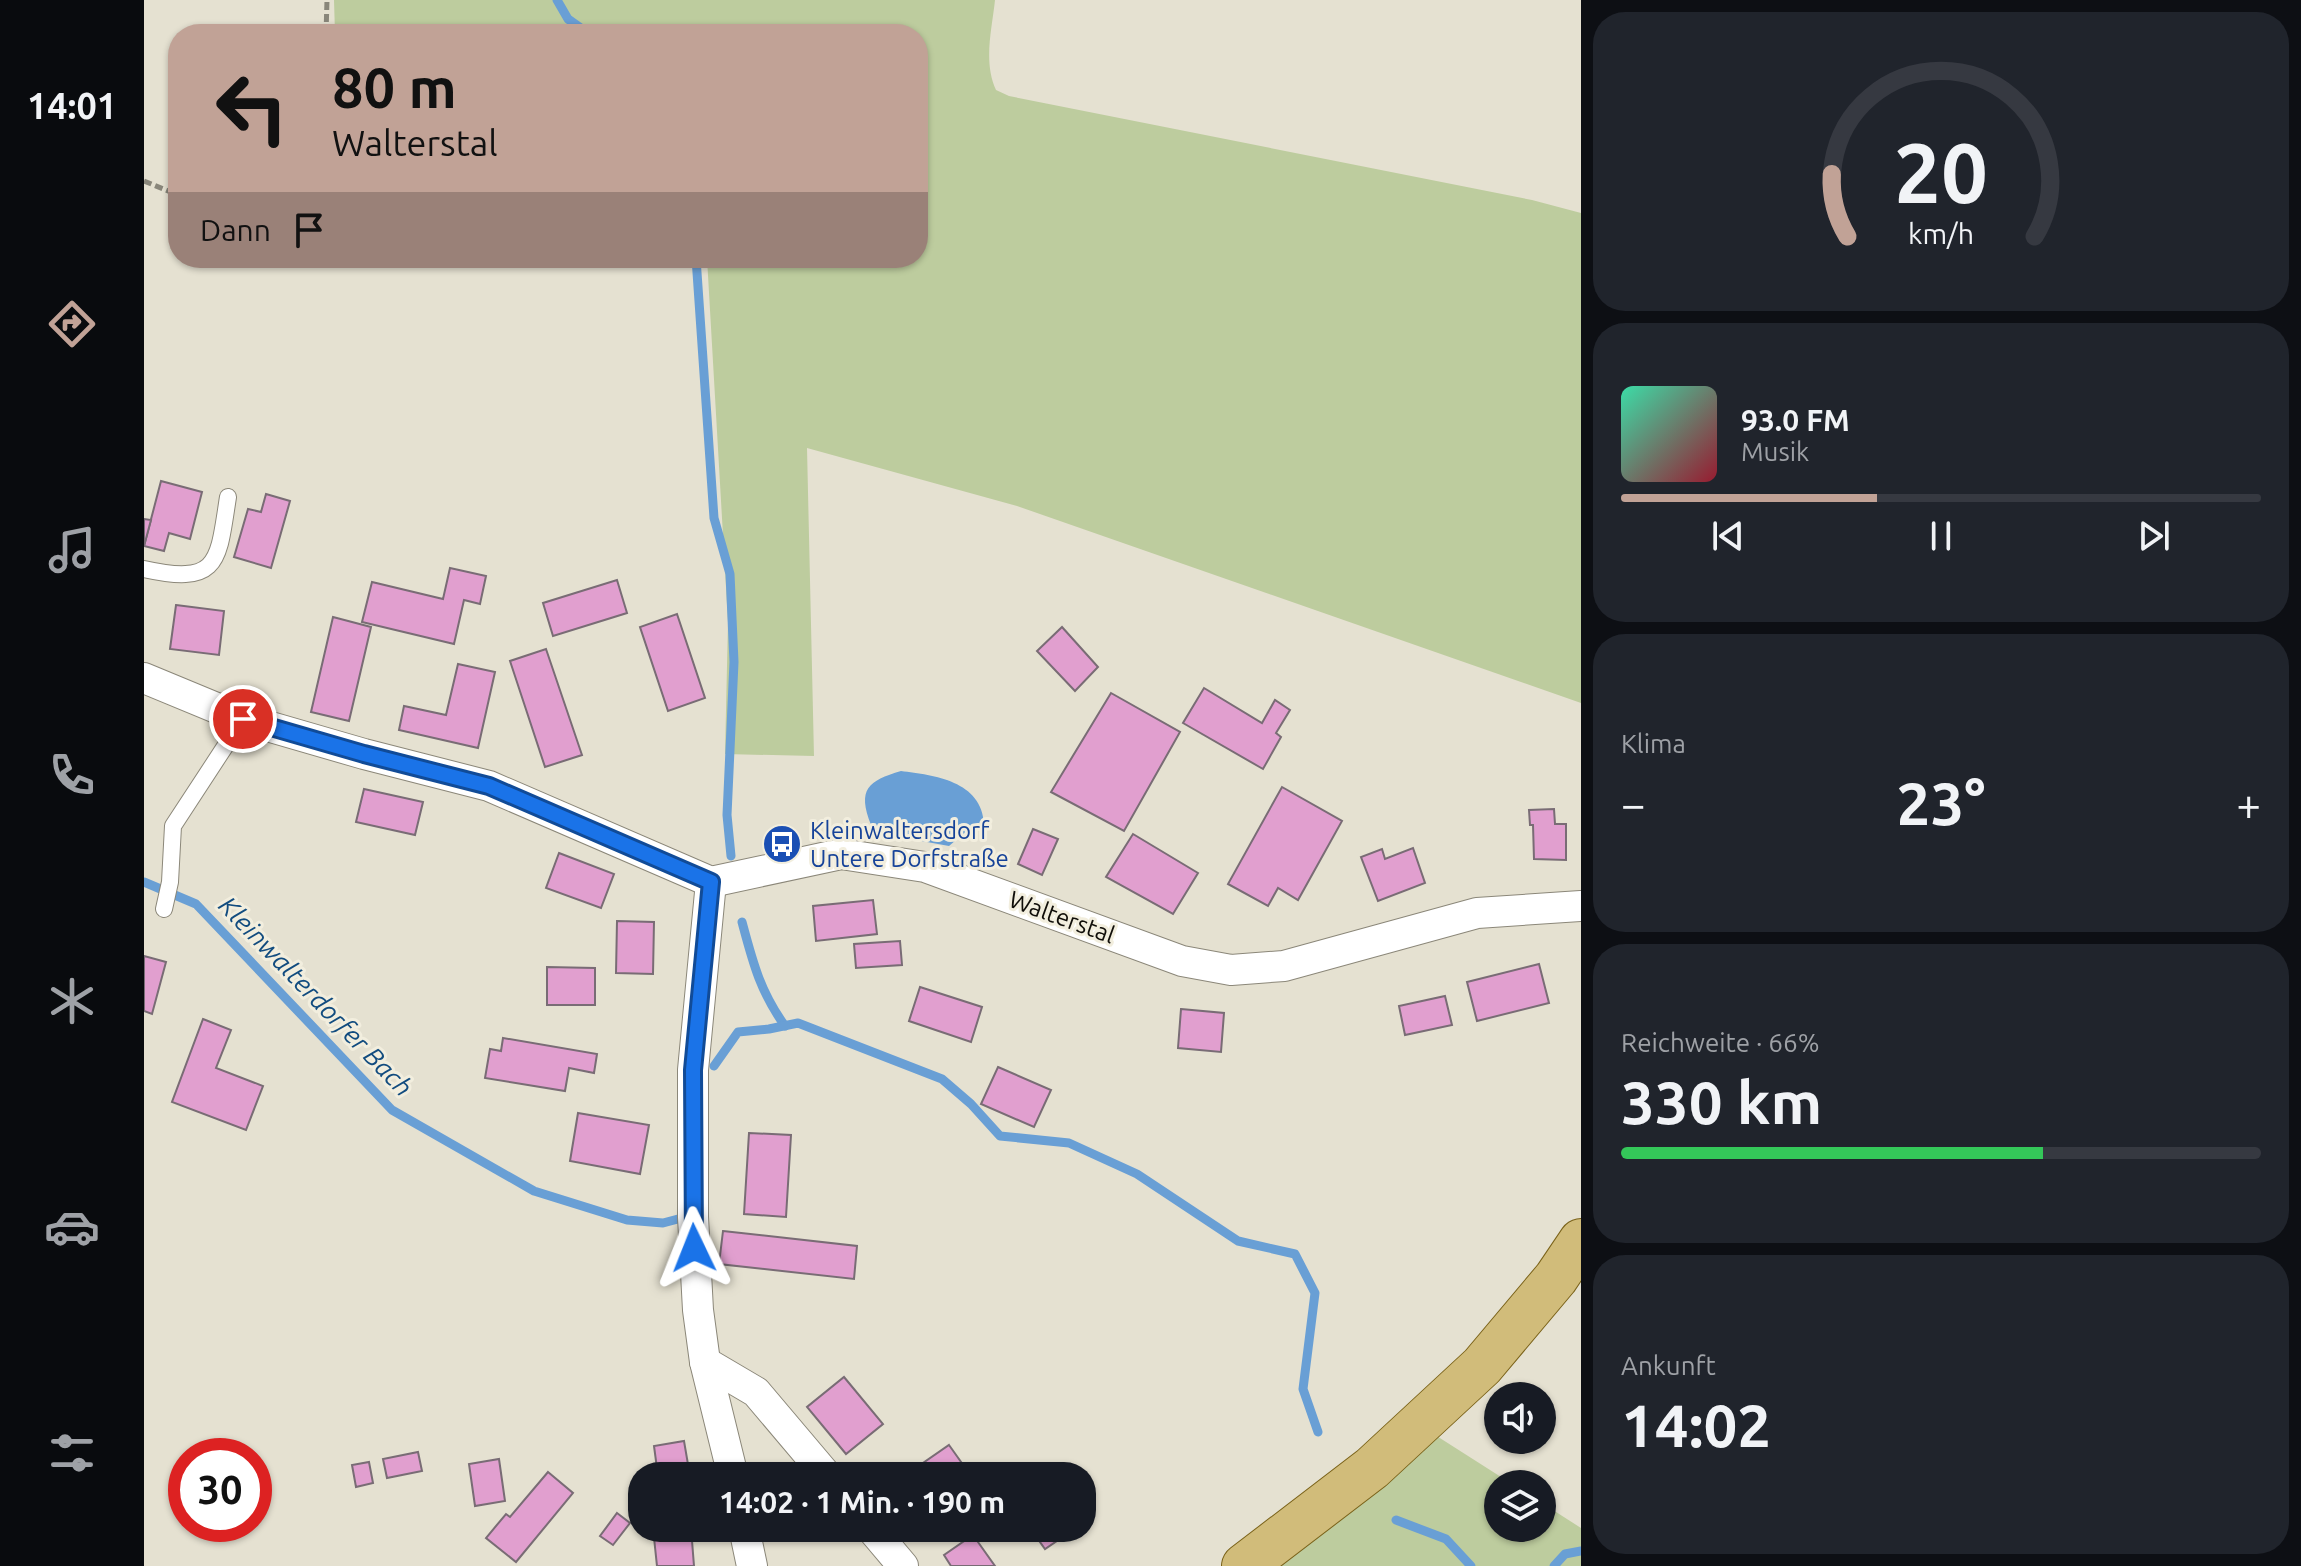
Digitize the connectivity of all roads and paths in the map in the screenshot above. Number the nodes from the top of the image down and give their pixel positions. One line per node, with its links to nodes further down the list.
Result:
1 (327, 0): 2 (path)
2 (326, 24)
3 (144, 181): 4 (path)
4 (168, 191)
5 (228, 497): 6 (lane)
6 (144, 569)
7 (144, 678): 8 (street)
8 (243, 719): 9 (street); 11 (lane)
9 (711, 882): 10 (street, Walterstal); 13 (street)
10 (1581, 906)
11 (164, 909)
12 (1581, 1241): 20 (main road)
13 (705, 1362): 14 (street); 15 (street)
14 (730, 1462)
15 (815, 1462)
16 (747, 1542): 18 (street)
17 (883, 1542): 19 (street)
18 (752, 1566)
19 (903, 1566)
20 (1244, 1566)

